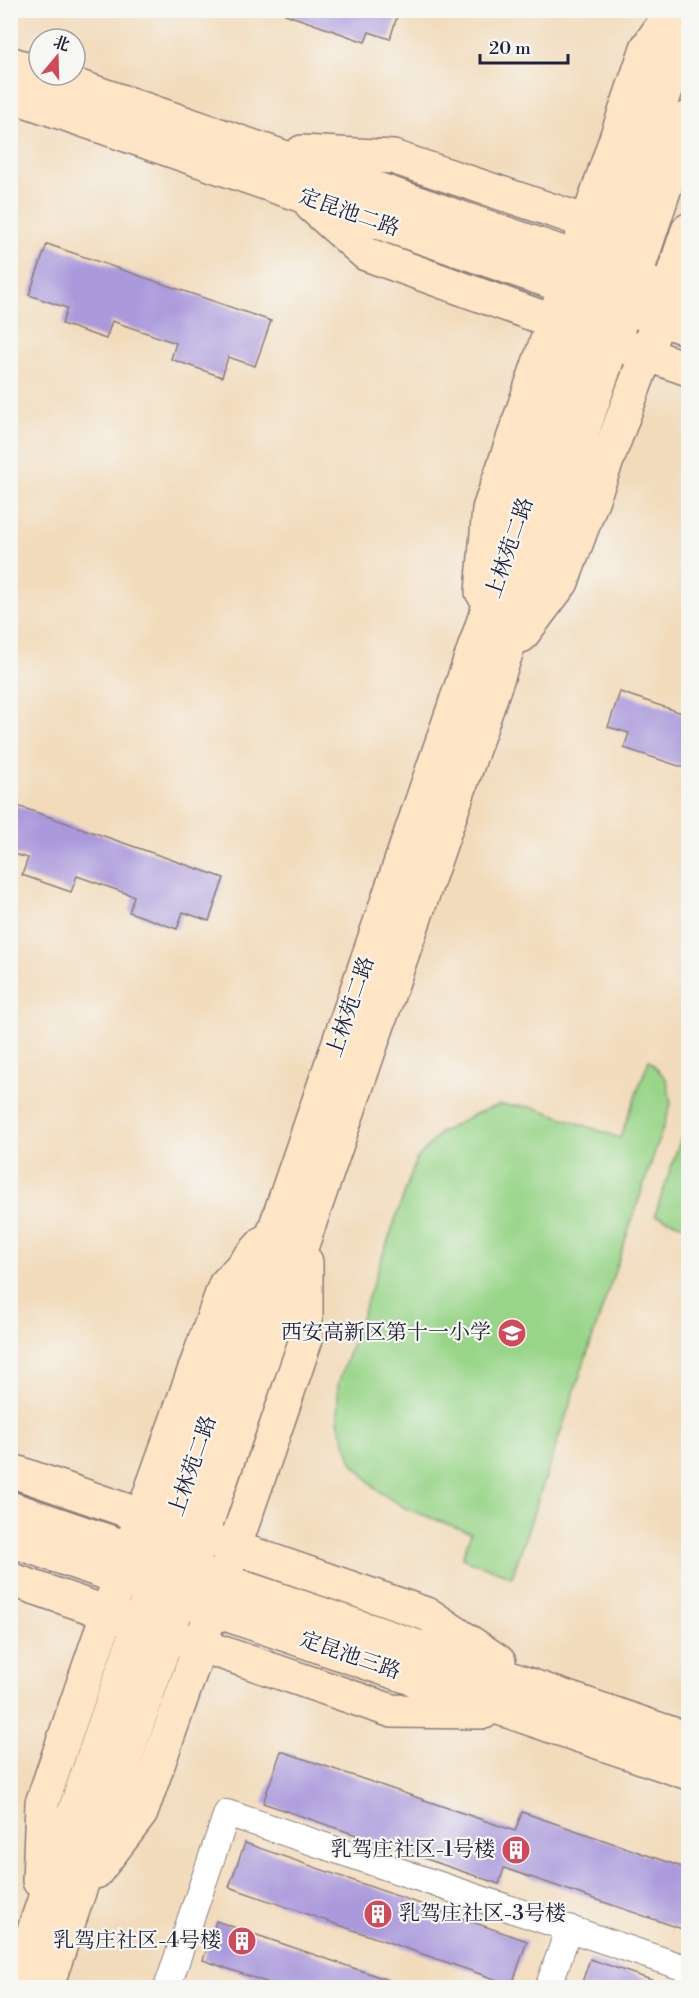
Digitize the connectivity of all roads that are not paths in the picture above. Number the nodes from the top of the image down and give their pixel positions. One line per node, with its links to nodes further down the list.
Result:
1 (673, 10): 10 (street)
2 (688, 26): 11 (street, 上林苑二路)
3 (10, 63): 4 (street)
4 (27, 69)
5 (80, 87): 8 (street, 定昆池二路)
6 (10, 95): 9 (street, 定昆池二路)
7 (688, 118): 11 (street, 上林苑二路)
8 (262, 150): 10 (street); 13 (street, 定昆池二路)
9 (299, 195): 13 (street, 定昆池二路); 16 (street)
10 (586, 222): 11 (street); 13 (street)
11 (632, 238): 12 (street); 14 (street, 上林苑二路)
12 (686, 248): 15 (street)
13 (569, 272): 14 (street, 定昆池二路); 16 (street)
14 (616, 287): 15 (street, 定昆池二路); 18 (street, 上林苑二路)
15 (671, 301): 17 (street, 定昆池二路); 19 (street)
16 (553, 321): 18 (street); 21 (street)
17 (688, 329)
18 (599, 338): 19 (street); 21 (street, 上林苑二路)
19 (646, 355): 20 (street); 21 (street)
20 (688, 369)
21 (492, 648): 22 (street, 上林苑二路); 25 (street, 上林苑二路)
22 (306, 1234): 26 (street, 上林苑二路); 28 (street)
23 (10, 1470): 25 (street)
24 (10, 1508): 29 (street, 定昆池三路)
25 (157, 1521): 26 (street); 29 (street); 30 (street, 上林苑二路)
26 (202, 1536): 28 (street); 32 (street, 上林苑二路)
27 (10, 1540): 29 (street, 定昆池三路)
28 (234, 1548): 33 (street); 37 (street)
29 (125, 1563): 30 (street, 定昆池三路); 34 (street)
30 (156, 1574): 32 (street, 定昆池三路); 35 (street, 上林苑二路)
31 (10, 1579): 34 (street)
32 (186, 1584): 33 (street, 定昆池三路); 35 (street, 上林苑二路)
33 (217, 1595): 36 (street); 37 (street, 定昆池三路); 38 (street, 定昆池三路)
34 (108, 1613): 35 (street); 42 (street)
35 (153, 1629): 36 (street); 41 (street, 上林苑二路); 42 (street, 上林苑二路)
36 (200, 1646): 38 (street); 41 (street)
37 (536, 1687): 39 (street, 定昆池三路)
38 (514, 1713): 40 (street, 定昆池三路)
39 (688, 1739)
40 (688, 1773)
41 (78, 1895): 46 (street, 上林苑二路)
42 (38, 1915): 45 (street, 上林苑二路)
43 (569, 1928): 44 (street); 47 (street); 48 (street)
44 (688, 1969)
45 (14, 1988)
46 (46, 1988)
47 (167, 1988)
48 (548, 1988)

